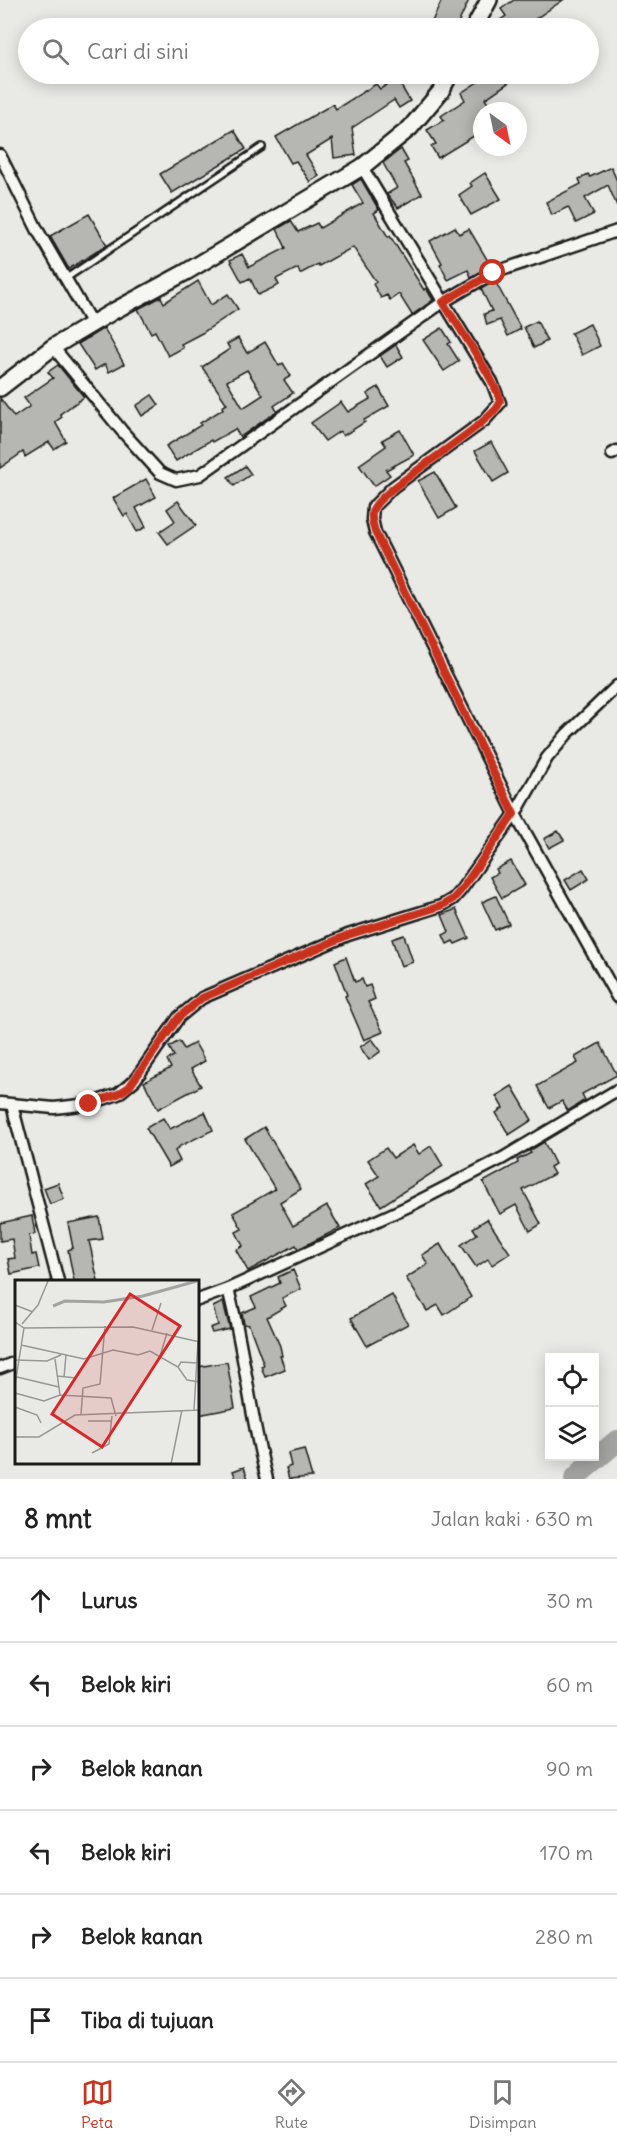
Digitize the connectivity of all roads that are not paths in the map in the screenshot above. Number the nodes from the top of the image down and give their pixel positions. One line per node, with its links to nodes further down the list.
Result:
1 (489, 0): 2 (street)
2 (479, 18)
3 (445, 84): 6 (street)
4 (262, 147): 8 (lane)
5 (0, 155): 8 (street)
6 (362, 167): 9 (street); 10 (street)
7 (617, 231): 9 (street)
8 (65, 279): 10 (street)
9 (443, 302): 11 (street); 14 (street)
10 (92, 324): 11 (street)
11 (52, 347): 12 (street)
12 (0, 388)
13 (617, 686): 14 (street)
14 (514, 814): 15 (street); 18 (street)
15 (617, 997)
16 (617, 1090): 20 (street)
17 (0, 1103): 18 (street)
18 (12, 1106): 19 (street)
19 (58, 1280)
20 (228, 1289): 21 (street); 24 (street)
21 (200, 1299)
22 (15, 1362): 23 (street)
23 (0, 1368)
24 (267, 1479)

